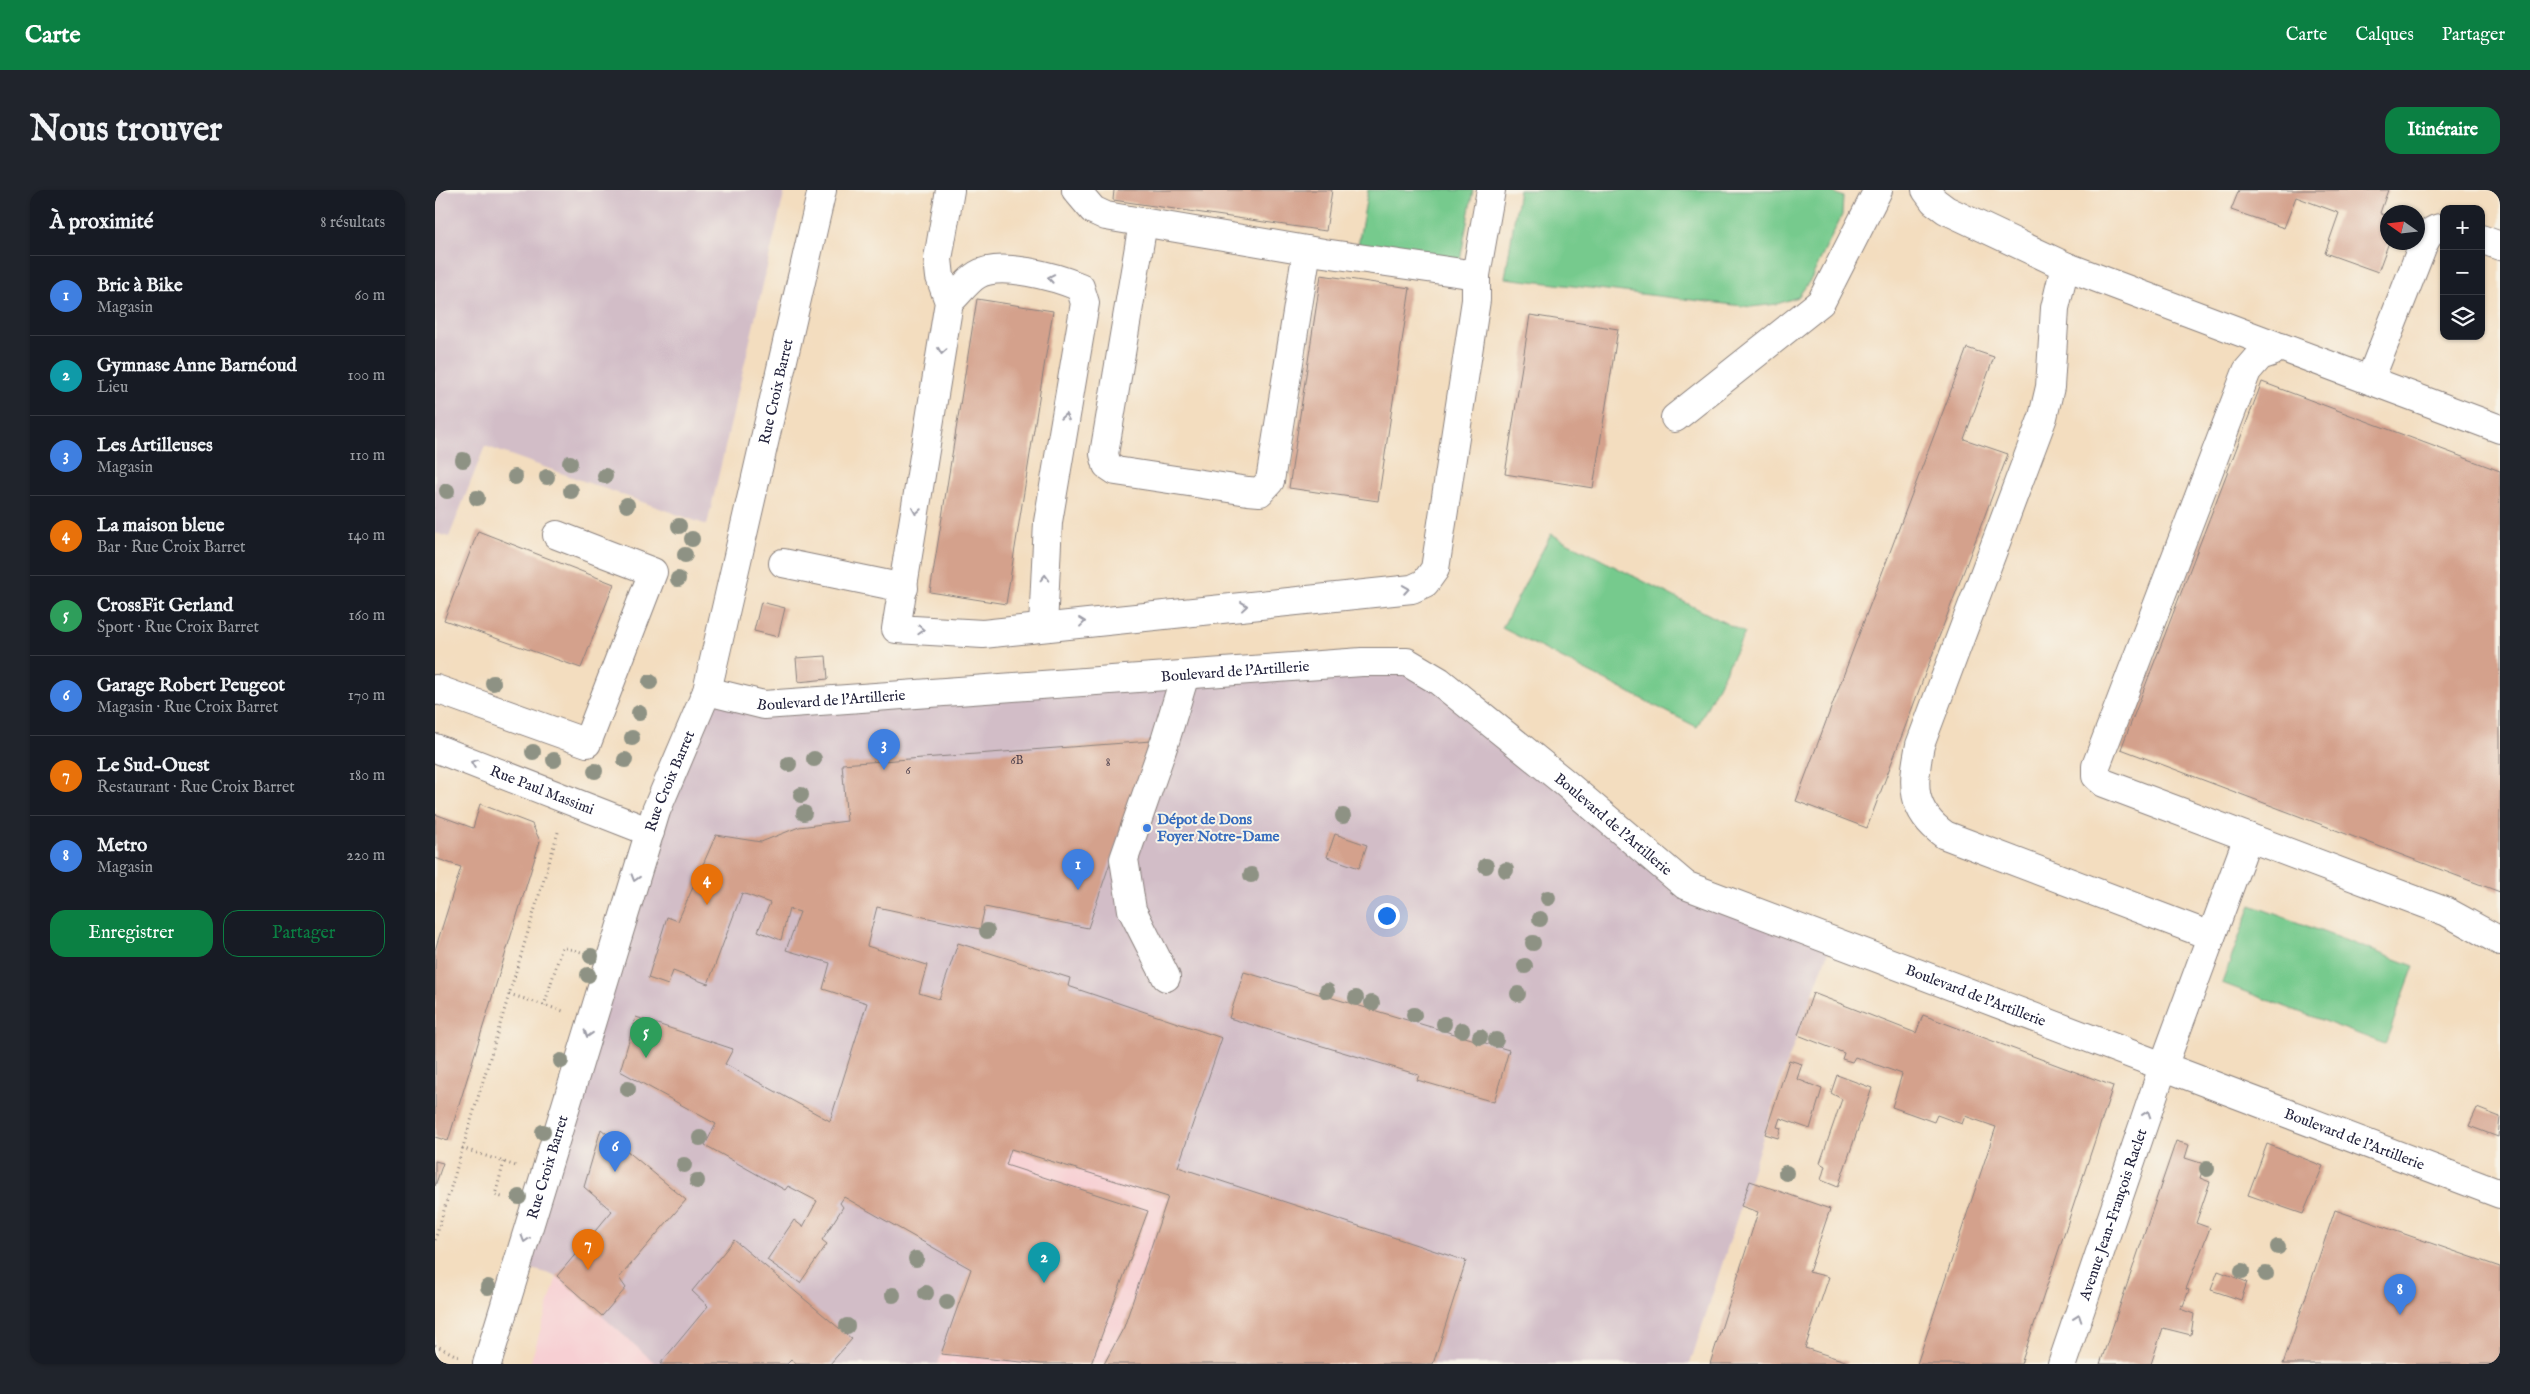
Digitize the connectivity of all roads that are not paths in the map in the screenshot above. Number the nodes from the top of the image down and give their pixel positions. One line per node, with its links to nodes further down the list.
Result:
1 (822, 190): 25 (street, Rue Croix Barret)
2 (950, 190): 14 (street)
3 (1076, 190): 7 (street)
4 (1491, 190): 13 (street)
5 (1878, 190): 17 (street)
6 (1926, 190): 12 (street)
7 (1143, 223): 11 (street); 11 (street)
8 (2440, 227): 16 (street)
9 (2485, 240): 10 (street)
10 (2500, 246)
11 (1307, 250): 13 (street)
12 (2065, 266): 15 (street); 29 (street)
13 (1476, 275): 22 (street, one-way to 13)
14 (949, 302): 21 (street, one-way to 21); 22 (street, one-way to 14)
15 (2276, 348): 16 (street); 28 (street)
16 (2370, 380): 18 (street)
17 (1675, 418)
18 (2500, 429)
19 (557, 535): 24 (street)
20 (783, 563): 21 (street)
21 (904, 588): 22 (street, one-way to 22)
22 (1043, 627)
23 (1185, 675): 25 (street, Boulevard de l'Artillerie); 31 (street); 32 (street, Boulevard de l'Artillerie)
24 (435, 691)
25 (707, 691): 27 (street, Rue Croix Barret)
26 (435, 748): 27 (street, Rue Paul Massimi, one-way to 26)
27 (650, 832): 34 (street, Rue Croix Barret, one-way to 34)
28 (2248, 838): 29 (street, Avenue Jean-François Raclet); 30 (street)
29 (2211, 936): 32 (street, Avenue Jean-François Raclet)
30 (2500, 941)
31 (1167, 977)
32 (2163, 1067): 33 (street, Boulevard de l'Artillerie); 35 (street, Avenue Jean-François Raclet, one-way to 32)
33 (2500, 1194)
34 (487, 1364)
35 (2062, 1364)

